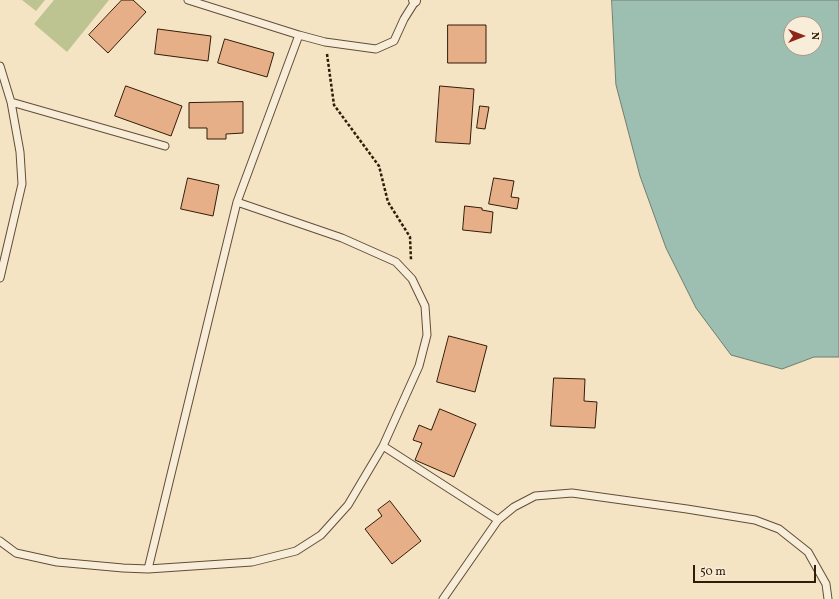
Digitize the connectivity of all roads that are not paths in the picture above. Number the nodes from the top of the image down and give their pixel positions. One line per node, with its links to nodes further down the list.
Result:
1 (188, 0): 3 (lane)
2 (415, 0): 3 (lane)
3 (299, 35): 7 (lane)
4 (0, 66): 5 (lane)
5 (11, 102): 6 (lane); 8 (lane)
6 (165, 146)
7 (237, 202): 10 (lane); 13 (lane)
8 (3, 251): 9 (lane)
9 (0, 278)
10 (383, 446): 11 (lane); 13 (lane)
11 (498, 520): 14 (lane); 15 (lane)
12 (0, 542): 13 (lane)
13 (148, 569)
14 (444, 599)
15 (828, 599)

